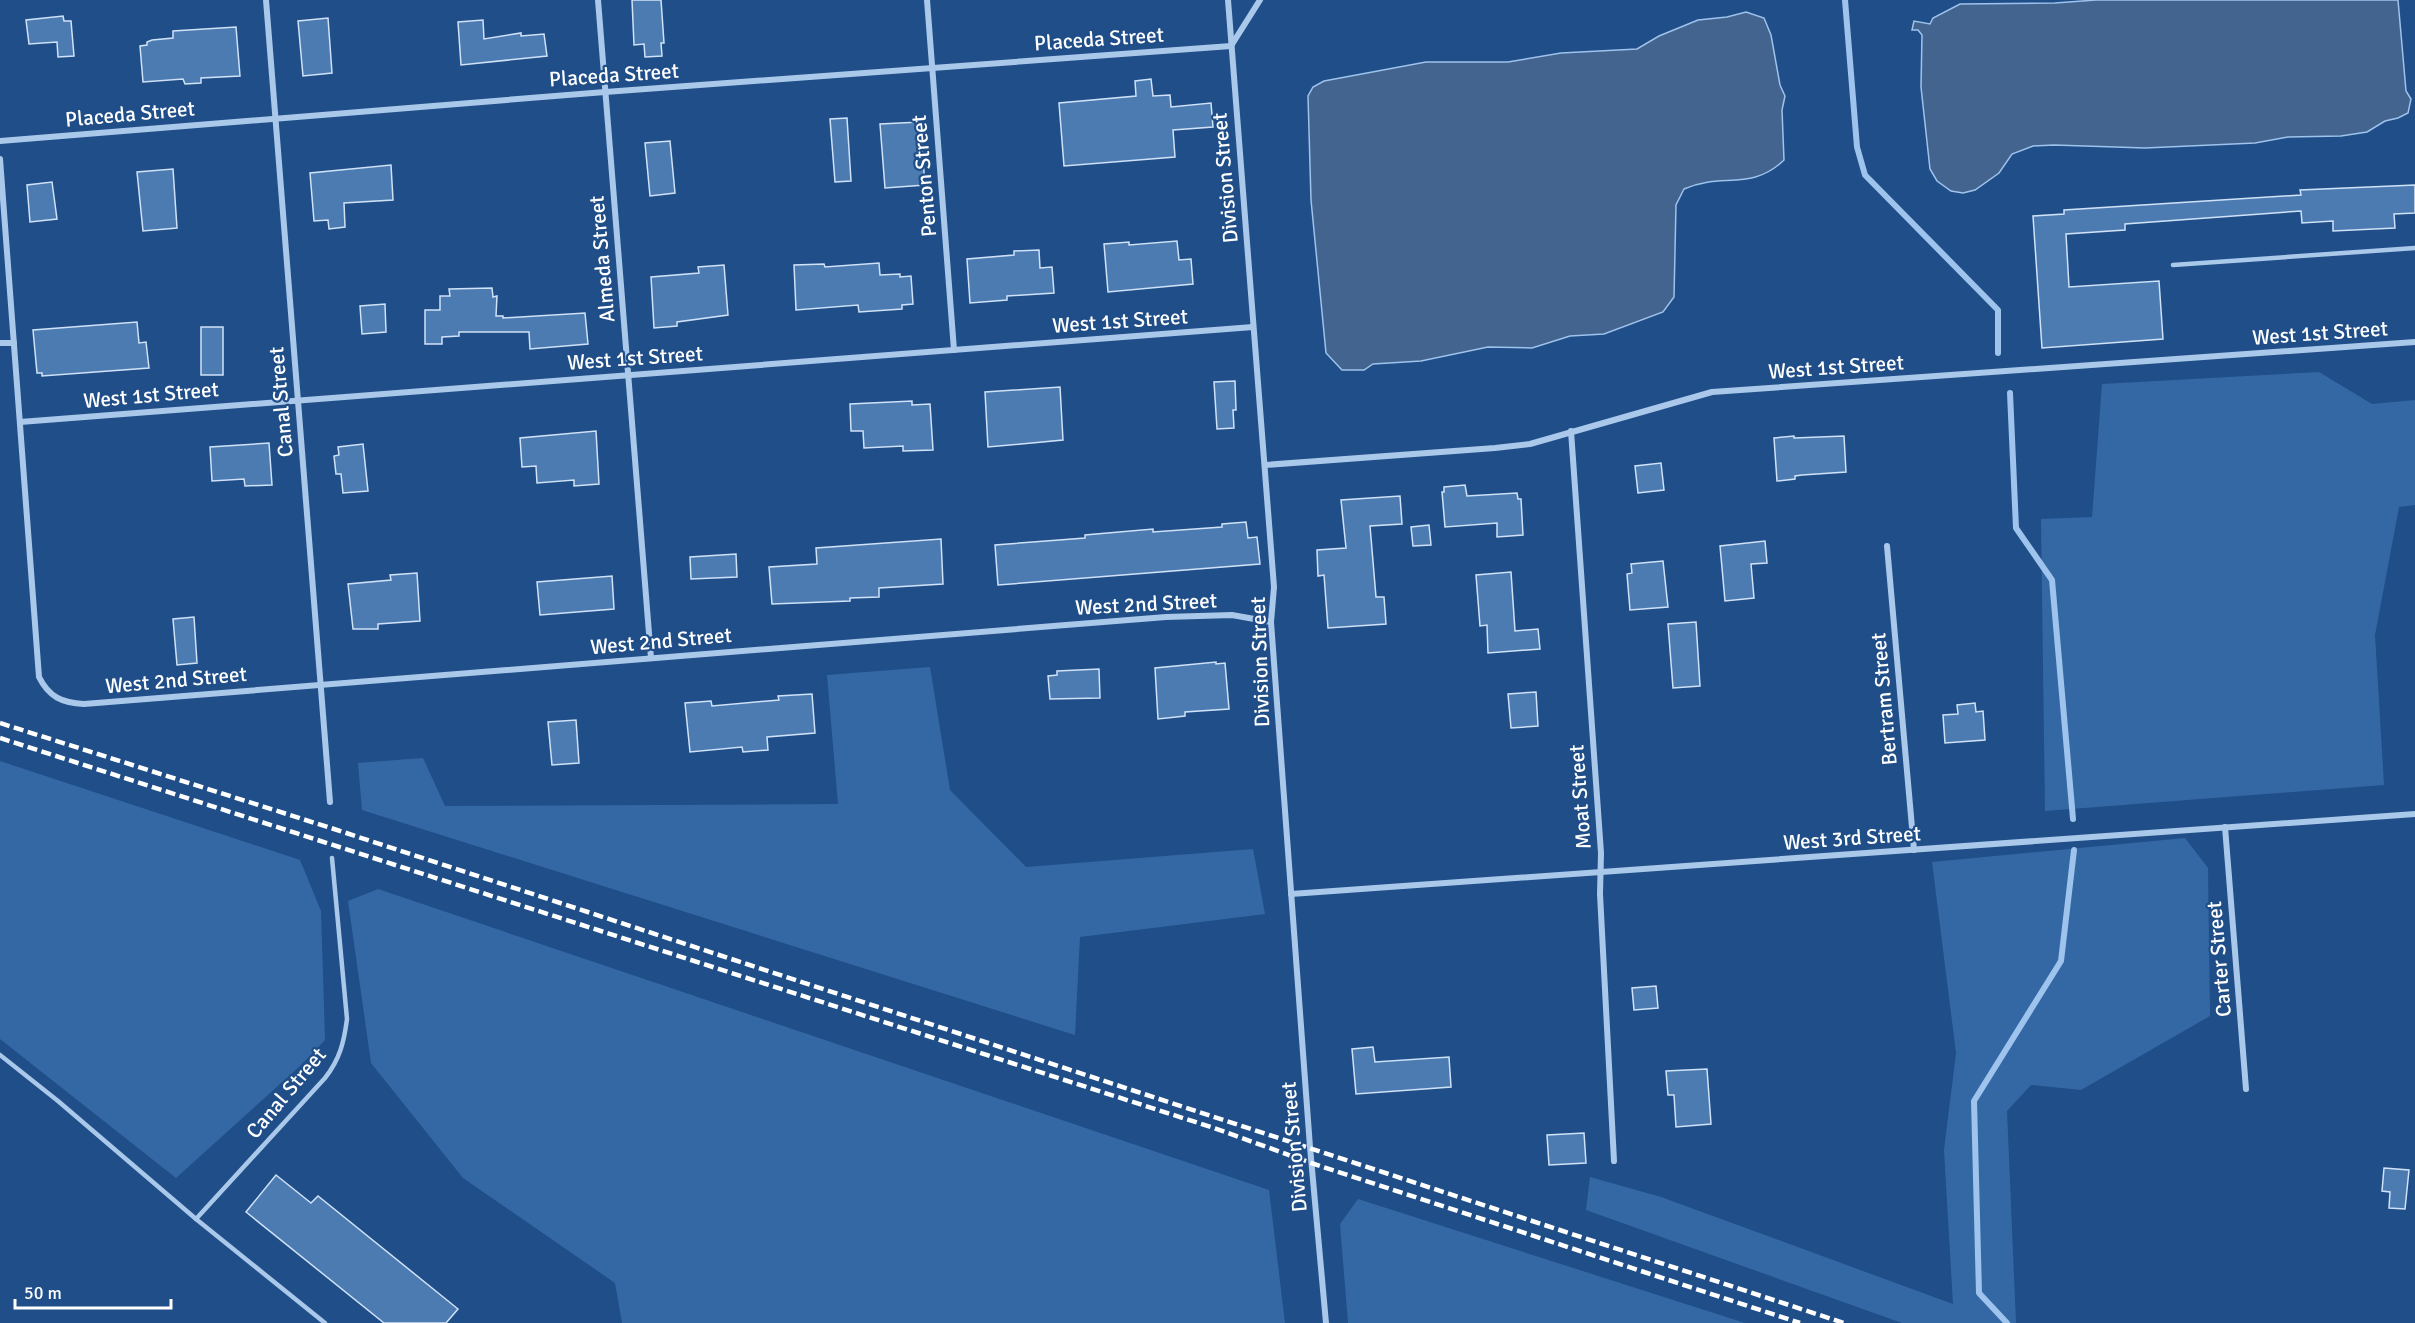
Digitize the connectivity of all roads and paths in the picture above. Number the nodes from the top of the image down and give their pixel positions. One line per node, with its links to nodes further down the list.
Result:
1 (266, 0): 9 (street, Canal Street)
2 (598, 0): 8 (street, Almeda Street)
3 (927, 0): 7 (street, Penton Street)
4 (1228, 0): 6 (street, Division Street)
5 (1260, 0): 6 (street)
6 (1231, 46): 7 (street, Placeda Street); 14 (street, Division Street)
7 (932, 69): 8 (street, Placeda Street); 18 (street, Penton Street)
8 (605, 92): 9 (street, Placeda Street); 19 (street, Almeda Street)
9 (276, 119): 10 (street, Placeda Street); 20 (street, Canal Street)
10 (0, 141)
11 (0, 159): 17 (street)
12 (2415, 248): 13 (lane)
13 (2173, 265)
14 (1253, 327): 18 (street, West 1st Street); 23 (street, Division Street)
15 (2415, 342): 22 (street, West 1st Street)
16 (0, 343): 17 (street)
17 (14, 343): 21 (street)
18 (954, 350): 19 (street, West 1st Street)
19 (627, 375): 20 (street, West 1st Street); 26 (street, Almeda Street)
20 (297, 400): 21 (street, West 1st Street); 27 (street, Canal Street)
21 (20, 422): 27 (street, West 2nd Street)
22 (1571, 431): 23 (street, West 1st Street); 33 (street, Moat Street)
23 (1265, 465): 25 (street, Division Street)
24 (1887, 546): 31 (street, Bertram Street)
25 (1271, 622): 26 (street, West 2nd Street); 34 (street, Division Street)
26 (651, 658): 27 (street, West 2nd Street)
27 (322, 684): 28 (street, Canal Street)
28 (330, 802)
29 (2415, 814): 30 (street, West 3rd Street)
30 (2225, 827): 31 (street, West 3rd Street); 36 (street, Carter Street)
31 (1914, 850): 33 (street, West 3rd Street)
32 (332, 858): 38 (lane, Canal Street)
33 (1600, 872): 34 (street, West 3rd Street); 37 (street, Moat Street)
34 (1291, 894): 40 (street, Division Street)
35 (0, 1055): 38 (lane)
36 (2246, 1089)
37 (1614, 1161)
38 (196, 1219): 39 (lane)
39 (325, 1323)
40 (1326, 1323)

